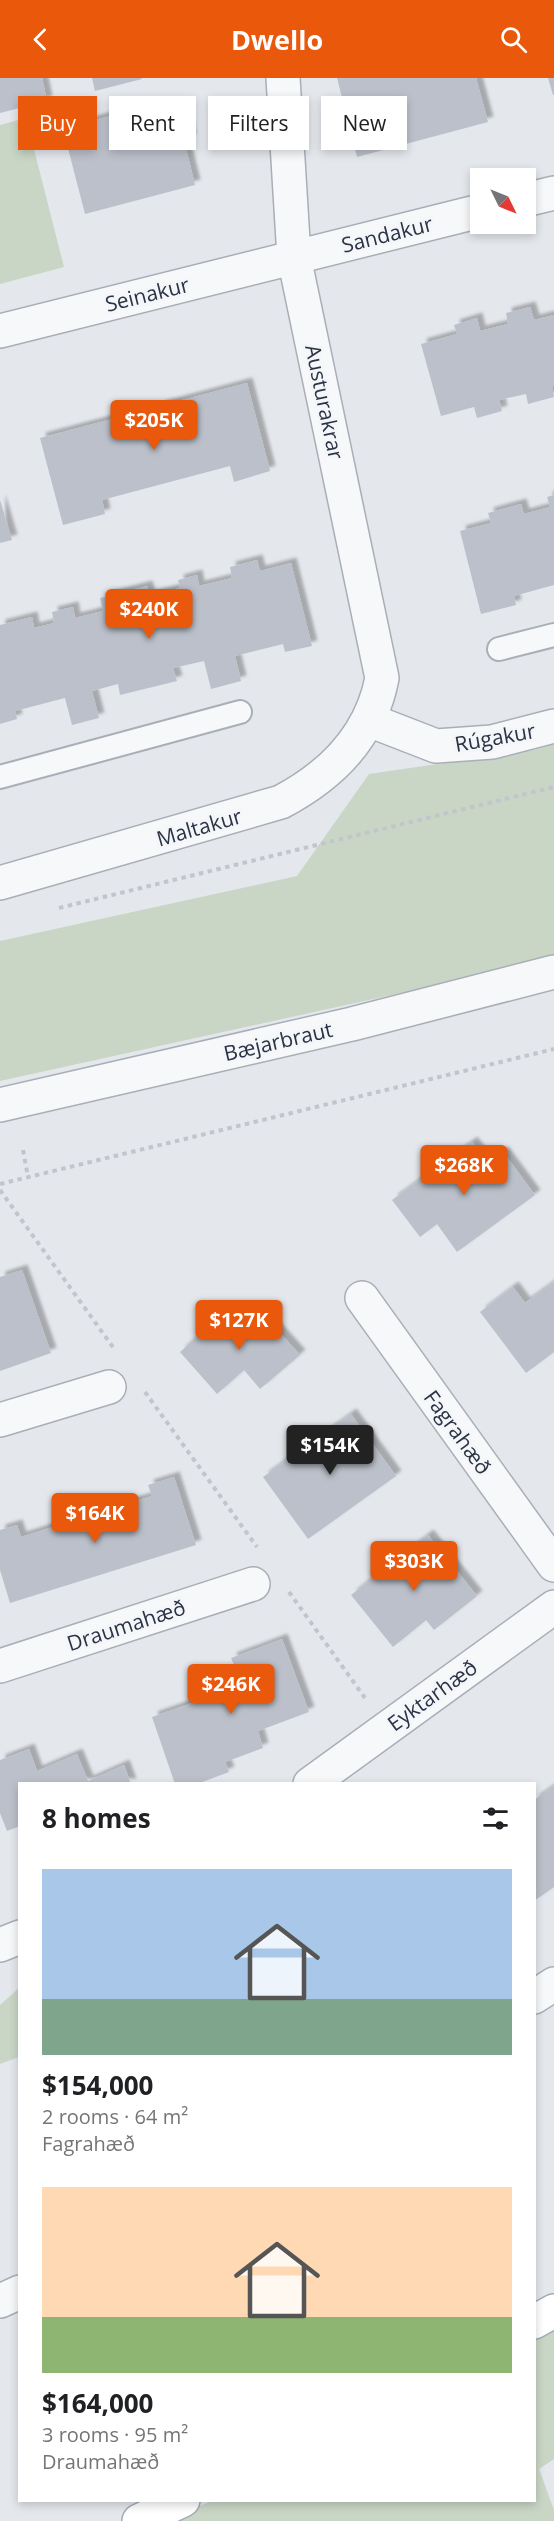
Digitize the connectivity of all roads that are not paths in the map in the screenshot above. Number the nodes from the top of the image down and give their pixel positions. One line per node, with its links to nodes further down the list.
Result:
1 (283, 78): 5 (street, Austurakrar)
2 (554, 193): 3 (street)
3 (536, 197)
4 (470, 213): 5 (street, Sandakur)
5 (294, 257): 6 (street, Seinakur); 10 (street, Austurakrar)
6 (0, 331)
7 (554, 635): 8 (lane)
8 (499, 649)
9 (240, 712): 12 (lane)
10 (369, 720): 11 (street, Rúgakur); 13 (street, Maltakur)
11 (554, 726)
12 (0, 777)
13 (0, 883)
14 (554, 972): 15 (street, Bæjarbraut)
15 (0, 1105)
16 (362, 1298): 19 (street, Fagrahæð)
17 (115, 1373): 18 (street)
18 (0, 1420)
19 (554, 1565)
20 (268, 1585): 22 (street, Draumahæð)
21 (554, 1607): 23 (street, Eyktarhæð)
22 (0, 1666)
23 (313, 1782)
24 (0, 1925): 25 (street)
25 (18, 1927)
26 (18, 1938): 27 (street)
27 (0, 1945)
28 (554, 1984): 29 (street)
29 (536, 1996)
30 (18, 2293): 31 (street)
31 (0, 2301)
32 (554, 2311): 33 (main road)
33 (536, 2321)
34 (179, 2502): 35 (main road)
35 (139, 2521)

